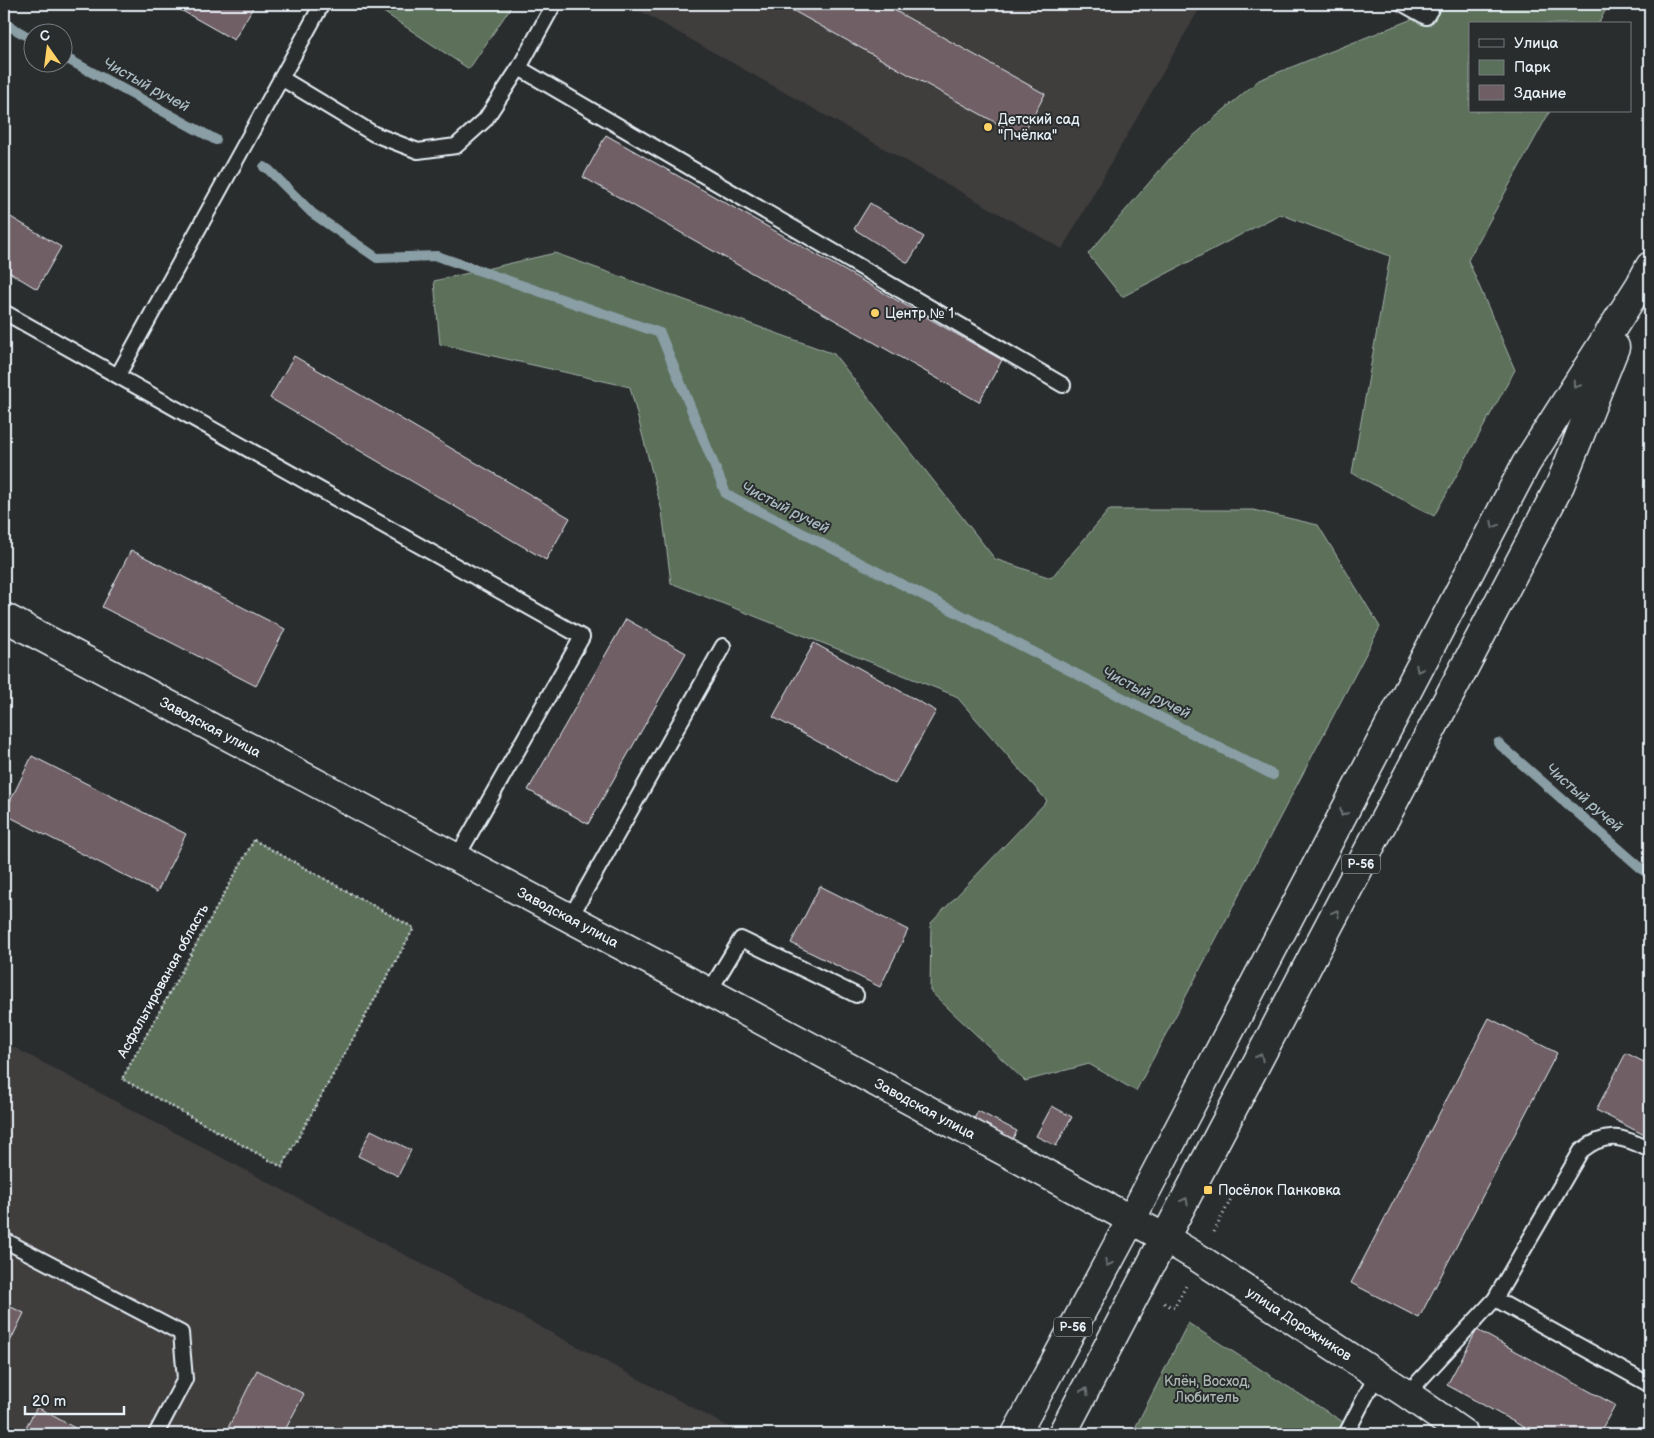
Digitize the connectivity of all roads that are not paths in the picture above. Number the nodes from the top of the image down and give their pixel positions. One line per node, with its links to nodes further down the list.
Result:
1 (322, 4): 6 (lane)
2 (554, 4): 5 (lane)
3 (1403, 4): 4 (lane)
4 (1434, 4)
5 (519, 68): 6 (lane); 10 (lane)
6 (281, 78): 9 (lane)
7 (1645, 276): 18 (main road, Р-56, one-way to 18); 19 (main road, Р-56, one-way to 7)
8 (4, 312): 9 (lane)
9 (118, 376): 13 (lane)
10 (1063, 385)
11 (4, 617): 13 (main road, Заводская улица)
12 (724, 646): 14 (lane)
13 (457, 857): 14 (main road, Заводская улица)
14 (570, 918): 15 (main road, Заводская улица)
15 (709, 992): 16 (lane); 18 (main road, Заводская улица)
16 (856, 995)
17 (1650, 1150): 21 (lane)
18 (1131, 1220): 19 (main road, улица Дорожников); 26 (main road, Р-56, one-way to 26)
19 (1165, 1238): 22 (main road, улица Дорожников); 27 (main road, Р-56, one-way to 19)
20 (4, 1240): 25 (lane)
21 (1495, 1299): 23 (lane); 24 (lane)
22 (1377, 1374): 24 (main road, улица Дорожников); 28 (lane)
23 (1650, 1385)
24 (1407, 1394): 29 (main road, улица Дорожников)
25 (156, 1434)
26 (1016, 1434)
27 (1062, 1434)
28 (1346, 1434)
29 (1464, 1434)

